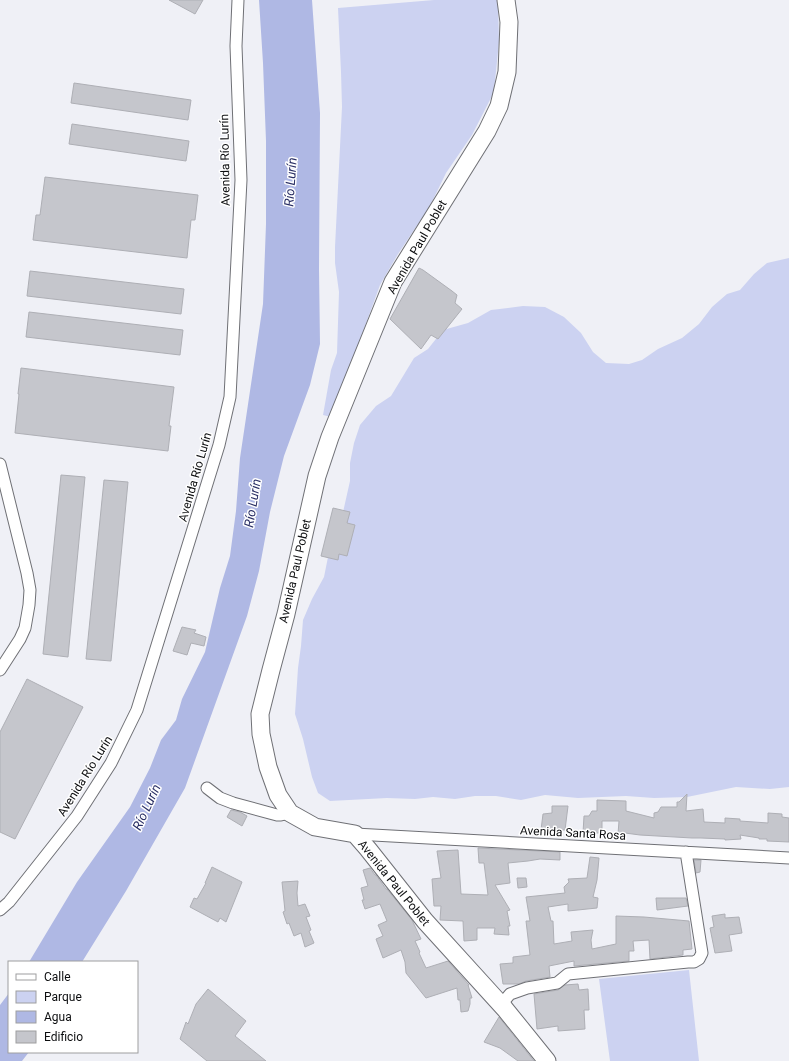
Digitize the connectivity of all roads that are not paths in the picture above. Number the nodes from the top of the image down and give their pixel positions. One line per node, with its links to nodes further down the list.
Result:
1 (238, 0): 10 (street, Avenida Río Lurín)
2 (506, 0): 6 (main road, Avenida Paul Poblet)
3 (0, 464): 4 (street)
4 (0, 670)
5 (207, 788): 6 (street)
6 (290, 813): 7 (main road, Avenida Paul Poblet)
7 (355, 834): 8 (street, Avenida Santa Rosa); 11 (main road, Avenida Paul Poblet)
8 (686, 852): 9 (street, Avenida Santa Rosa); 11 (street)
9 (789, 858)
10 (0, 910)
11 (505, 1008): 12 (main road, Avenida Paul Poblet)
12 (547, 1061)

